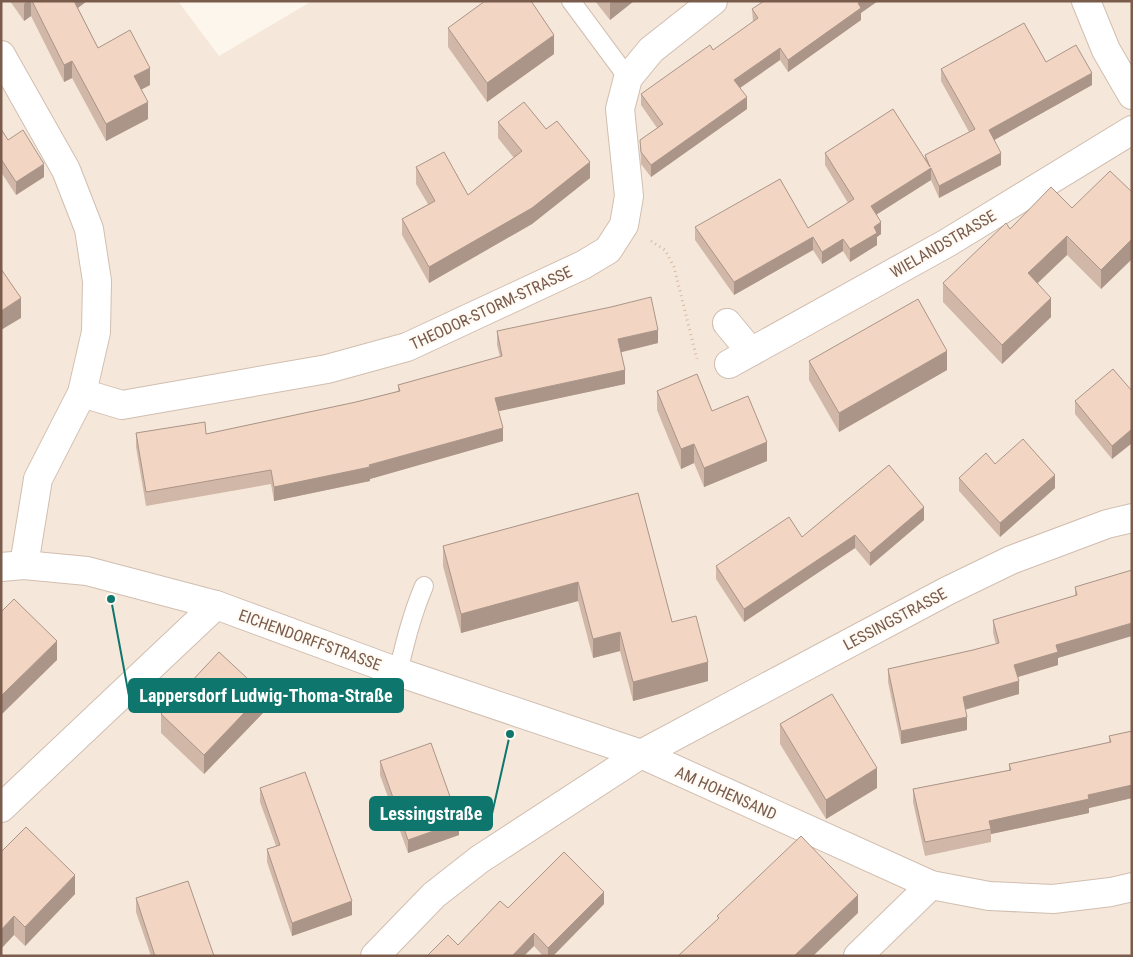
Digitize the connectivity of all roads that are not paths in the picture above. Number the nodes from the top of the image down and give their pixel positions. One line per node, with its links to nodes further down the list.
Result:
1 (571, 1): 5 (lane)
2 (713, 1): 5 (street, THEODOR-STORM-STRASSE)
3 (1086, 1): 6 (street)
4 (1, 55): 9 (street)
5 (628, 78): 9 (street, THEODOR-STORM-STRASSE)
6 (1132, 96)
7 (1132, 130): 8 (street, WIELANDSTRASSE)
8 (727, 323)
9 (82, 393): 11 (street)
10 (1132, 518): 15 (street, LESSINGSTRASSE)
11 (13, 566): 13 (street, EICHENDORFFSTRASSE)
12 (424, 586): 14 (lane)
13 (216, 606): 14 (street, EICHENDORFFSTRASSE); 16 (street)
14 (398, 672): 15 (street, EICHENDORFFSTRASSE)
15 (641, 754): 17 (street, AM HOHENSAND); 19 (street)
16 (1, 808)
17 (931, 885): 18 (street, AM HOHENSAND); 20 (street)
18 (1132, 887)
19 (375, 956)
20 (858, 956)

